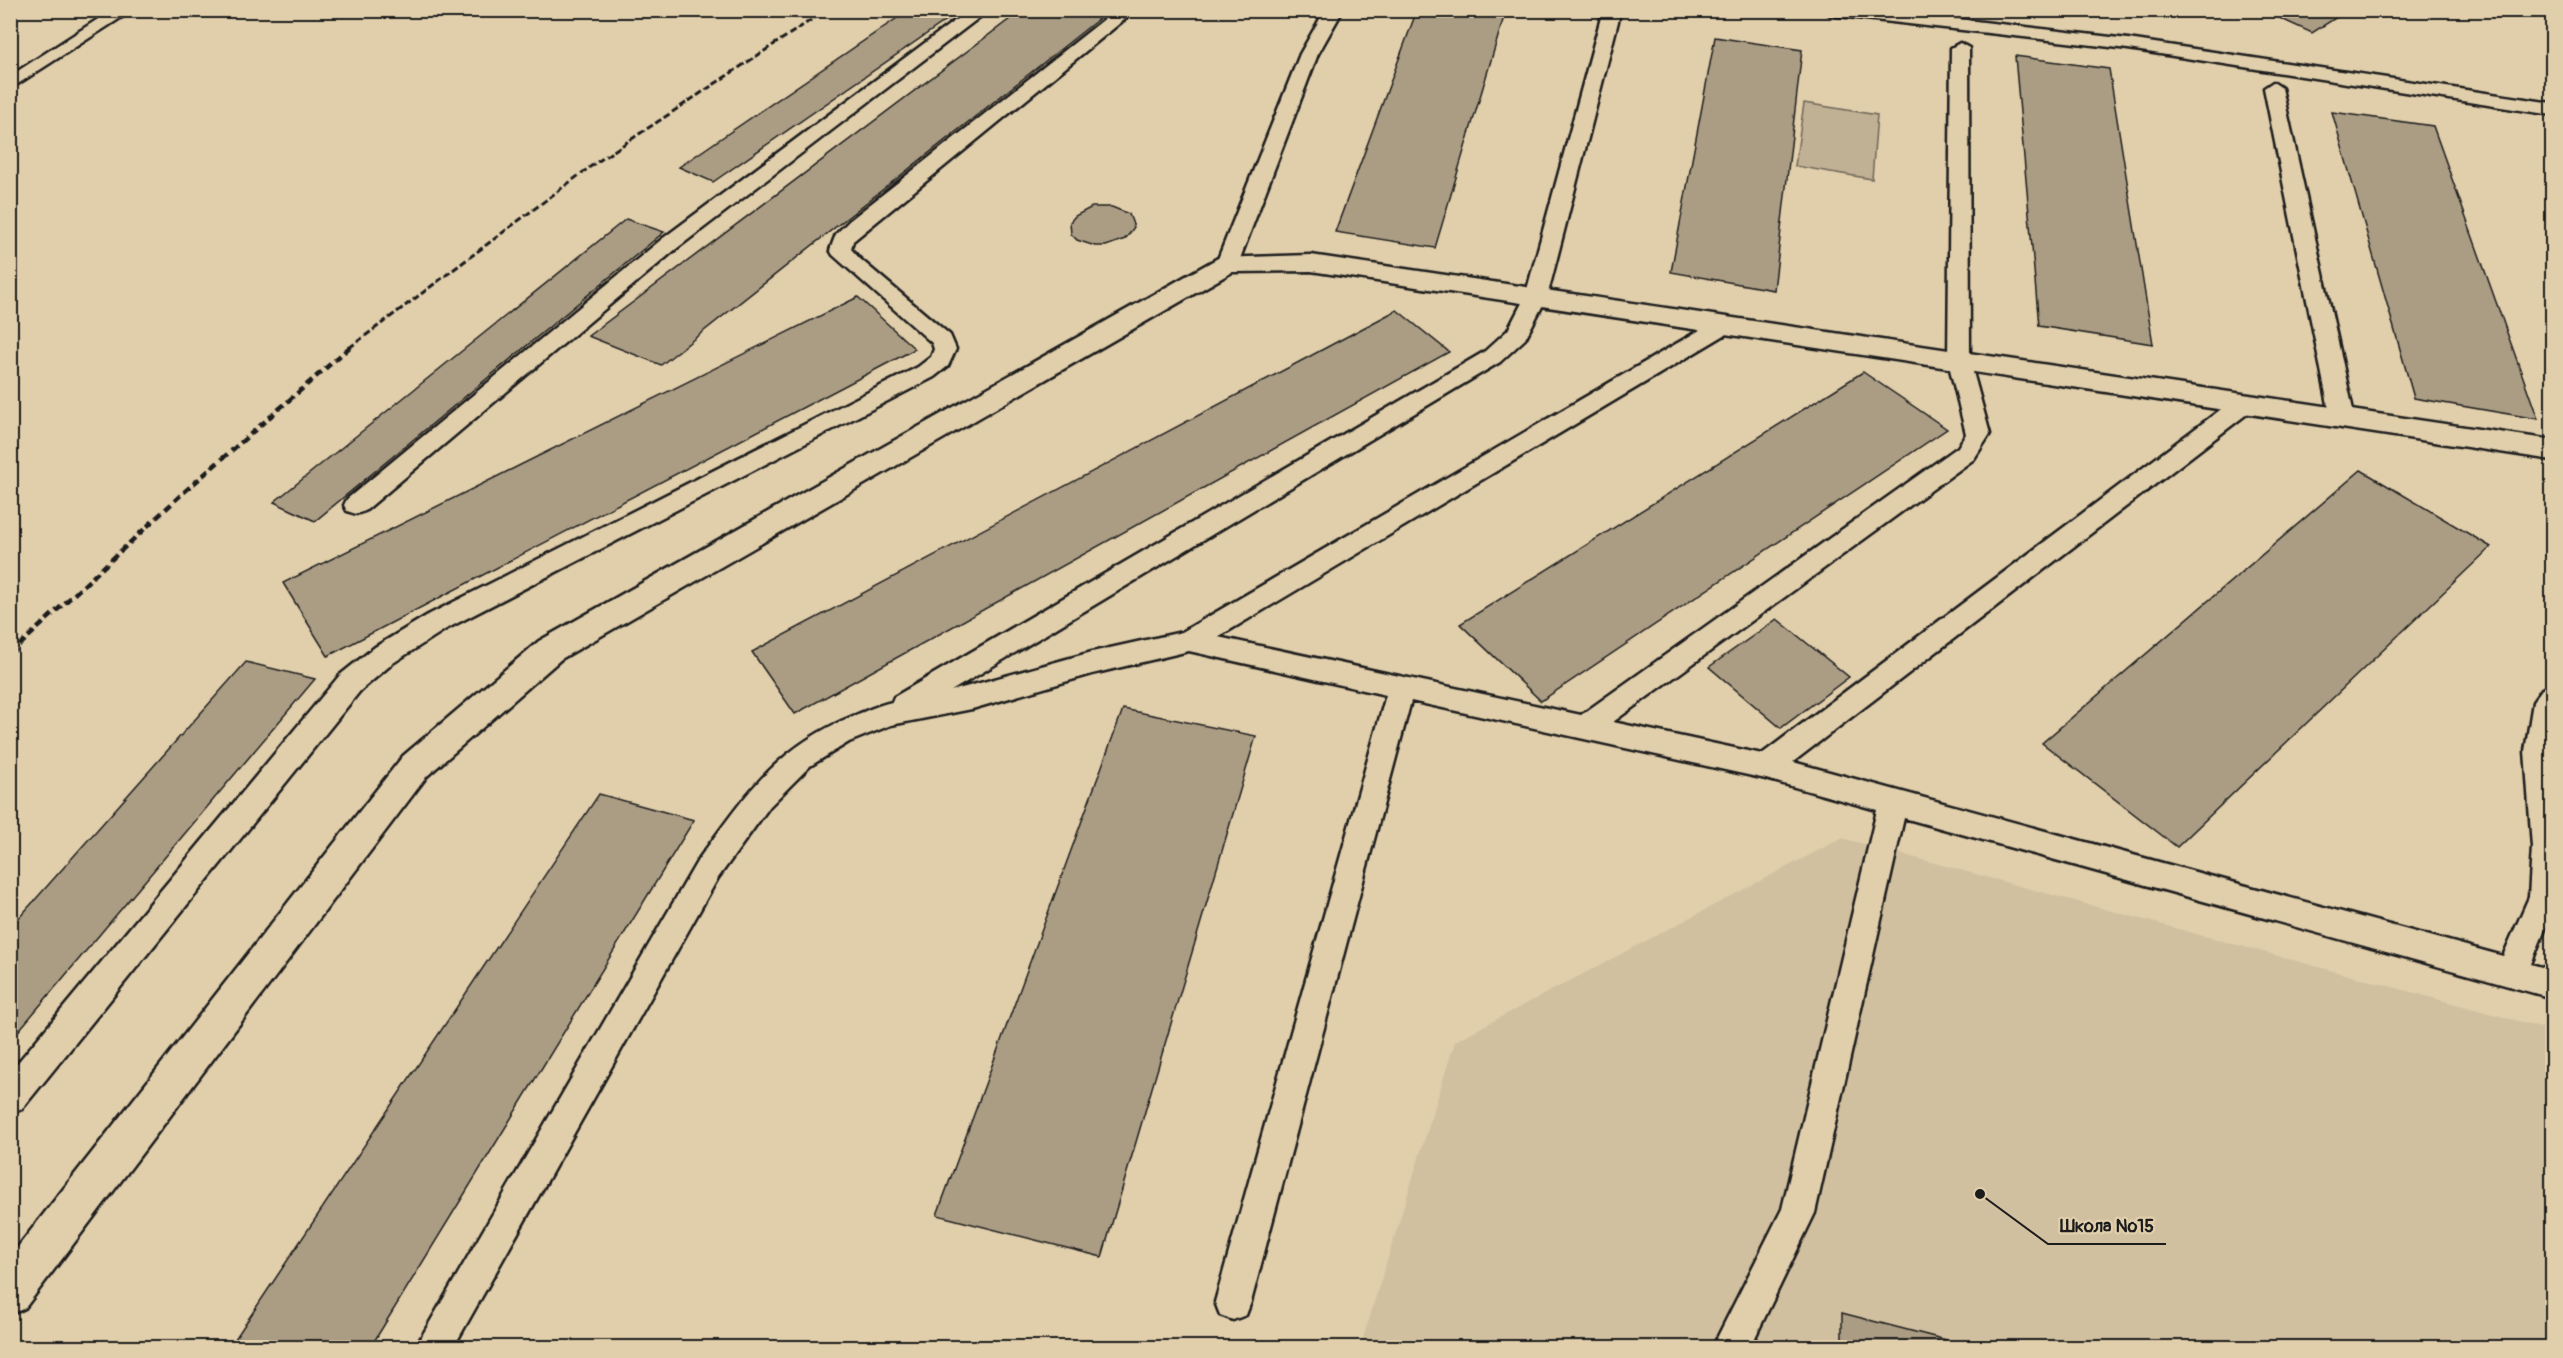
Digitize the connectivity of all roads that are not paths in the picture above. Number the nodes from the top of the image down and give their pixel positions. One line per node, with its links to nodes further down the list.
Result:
1 (125, 10): 8 (lane)
2 (981, 10): 18 (lane)
3 (1128, 10): 28 (lane)
4 (1334, 10): 11 (lane)
5 (1612, 10): 12 (lane)
6 (1830, 10): 10 (lane)
7 (1960, 48): 14 (lane)
8 (10, 84)
9 (2273, 88): 16 (lane)
10 (2553, 109)
11 (1227, 264): 12 (street); 29 (street)
12 (1536, 297): 13 (street); 22 (lane)
13 (1725, 325): 14 (street); 19 (lane)
14 (1959, 361): 15 (street); 23 (lane)
15 (2244, 404): 16 (street); 24 (lane)
16 (2343, 418): 17 (street)
17 (2553, 450)
18 (356, 505)
19 (1189, 641): 20 (lane); 22 (lane)
20 (1401, 688): 23 (lane); 30 (lane)
21 (2553, 697): 26 (lane)
22 (888, 714): 31 (lane)
23 (1585, 727): 24 (lane)
24 (1766, 767): 25 (lane)
25 (1893, 803): 26 (lane); 32 (lane)
26 (2511, 973): 27 (lane)
27 (2553, 984)
28 (10, 1098)
29 (10, 1293)
30 (1233, 1302)
31 (433, 1347)
32 (1730, 1347)

